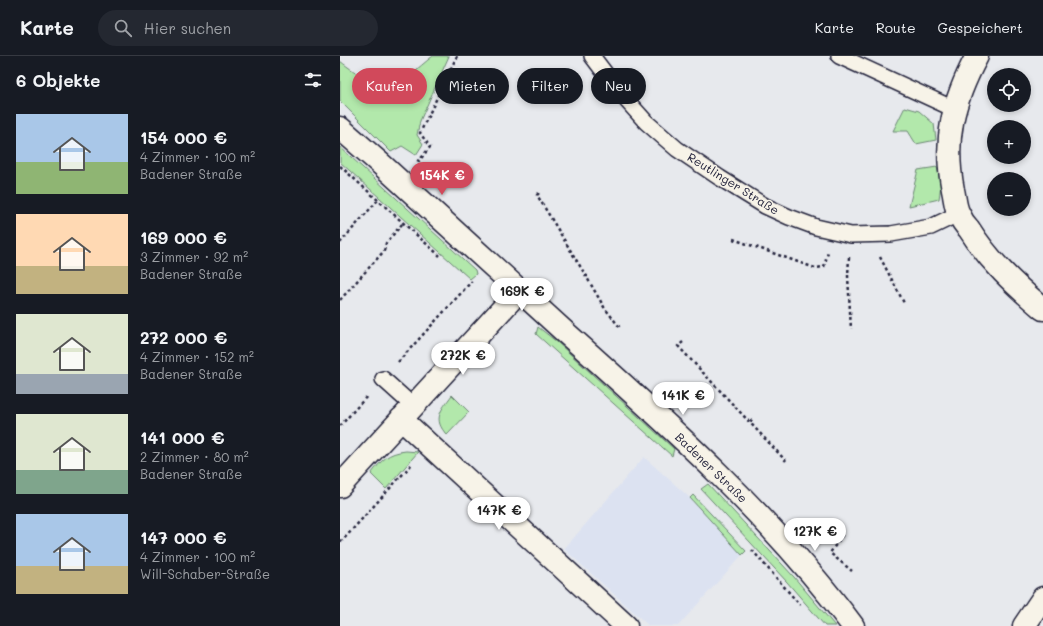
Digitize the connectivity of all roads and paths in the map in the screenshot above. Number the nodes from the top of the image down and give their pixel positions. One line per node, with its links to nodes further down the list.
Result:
1 (457, 56): 7 (path)
2 (592, 56): 13 (lane, Reutlinger Straße)
3 (839, 56): 5 (lane)
4 (977, 56): 5 (street)
5 (954, 109): 11 (street)
6 (340, 128): 19 (street, Badener Straße)
7 (413, 157)
8 (340, 166): 10 (path)
9 (539, 193): 28 (path)
10 (378, 200): 12 (path); 17 (path)
11 (958, 214): 14 (lane, Reutlinger Straße); 25 (street)
12 (404, 223): 18 (path); 23 (path)
13 (834, 231): 15 (lane, Reutlinger Straße); 16 (path)
14 (871, 234): 15 (lane, Reutlinger Straße); 24 (path)
15 (850, 235): 27 (path)
16 (733, 239)
17 (340, 243)
18 (442, 258)
19 (489, 262): 21 (path); 22 (street, Badener Straße)
20 (464, 278): 21 (path)
21 (470, 283): 26 (path); 30 (path)
22 (519, 291): 26 (street); 45 (street, Badener Straße)
23 (340, 300)
24 (904, 303)
25 (1043, 309)
26 (500, 311): 31 (street)
27 (851, 329)
28 (621, 330)
29 (683, 342): 33 (path)
30 (383, 379): 31 (lane); 34 (path)
31 (407, 412): 35 (street); 37 (street)
32 (754, 419): 33 (path)
33 (750, 422): 36 (path)
34 (340, 426)
35 (430, 445): 39 (path); 44 (street)
36 (786, 461)
37 (340, 486)
38 (829, 520): 41 (path)
39 (340, 540)
40 (749, 546): 43 (path)
41 (852, 571)
42 (1043, 598): 46 (street)
43 (802, 607)
44 (619, 624)
45 (853, 626)
46 (1024, 626)

